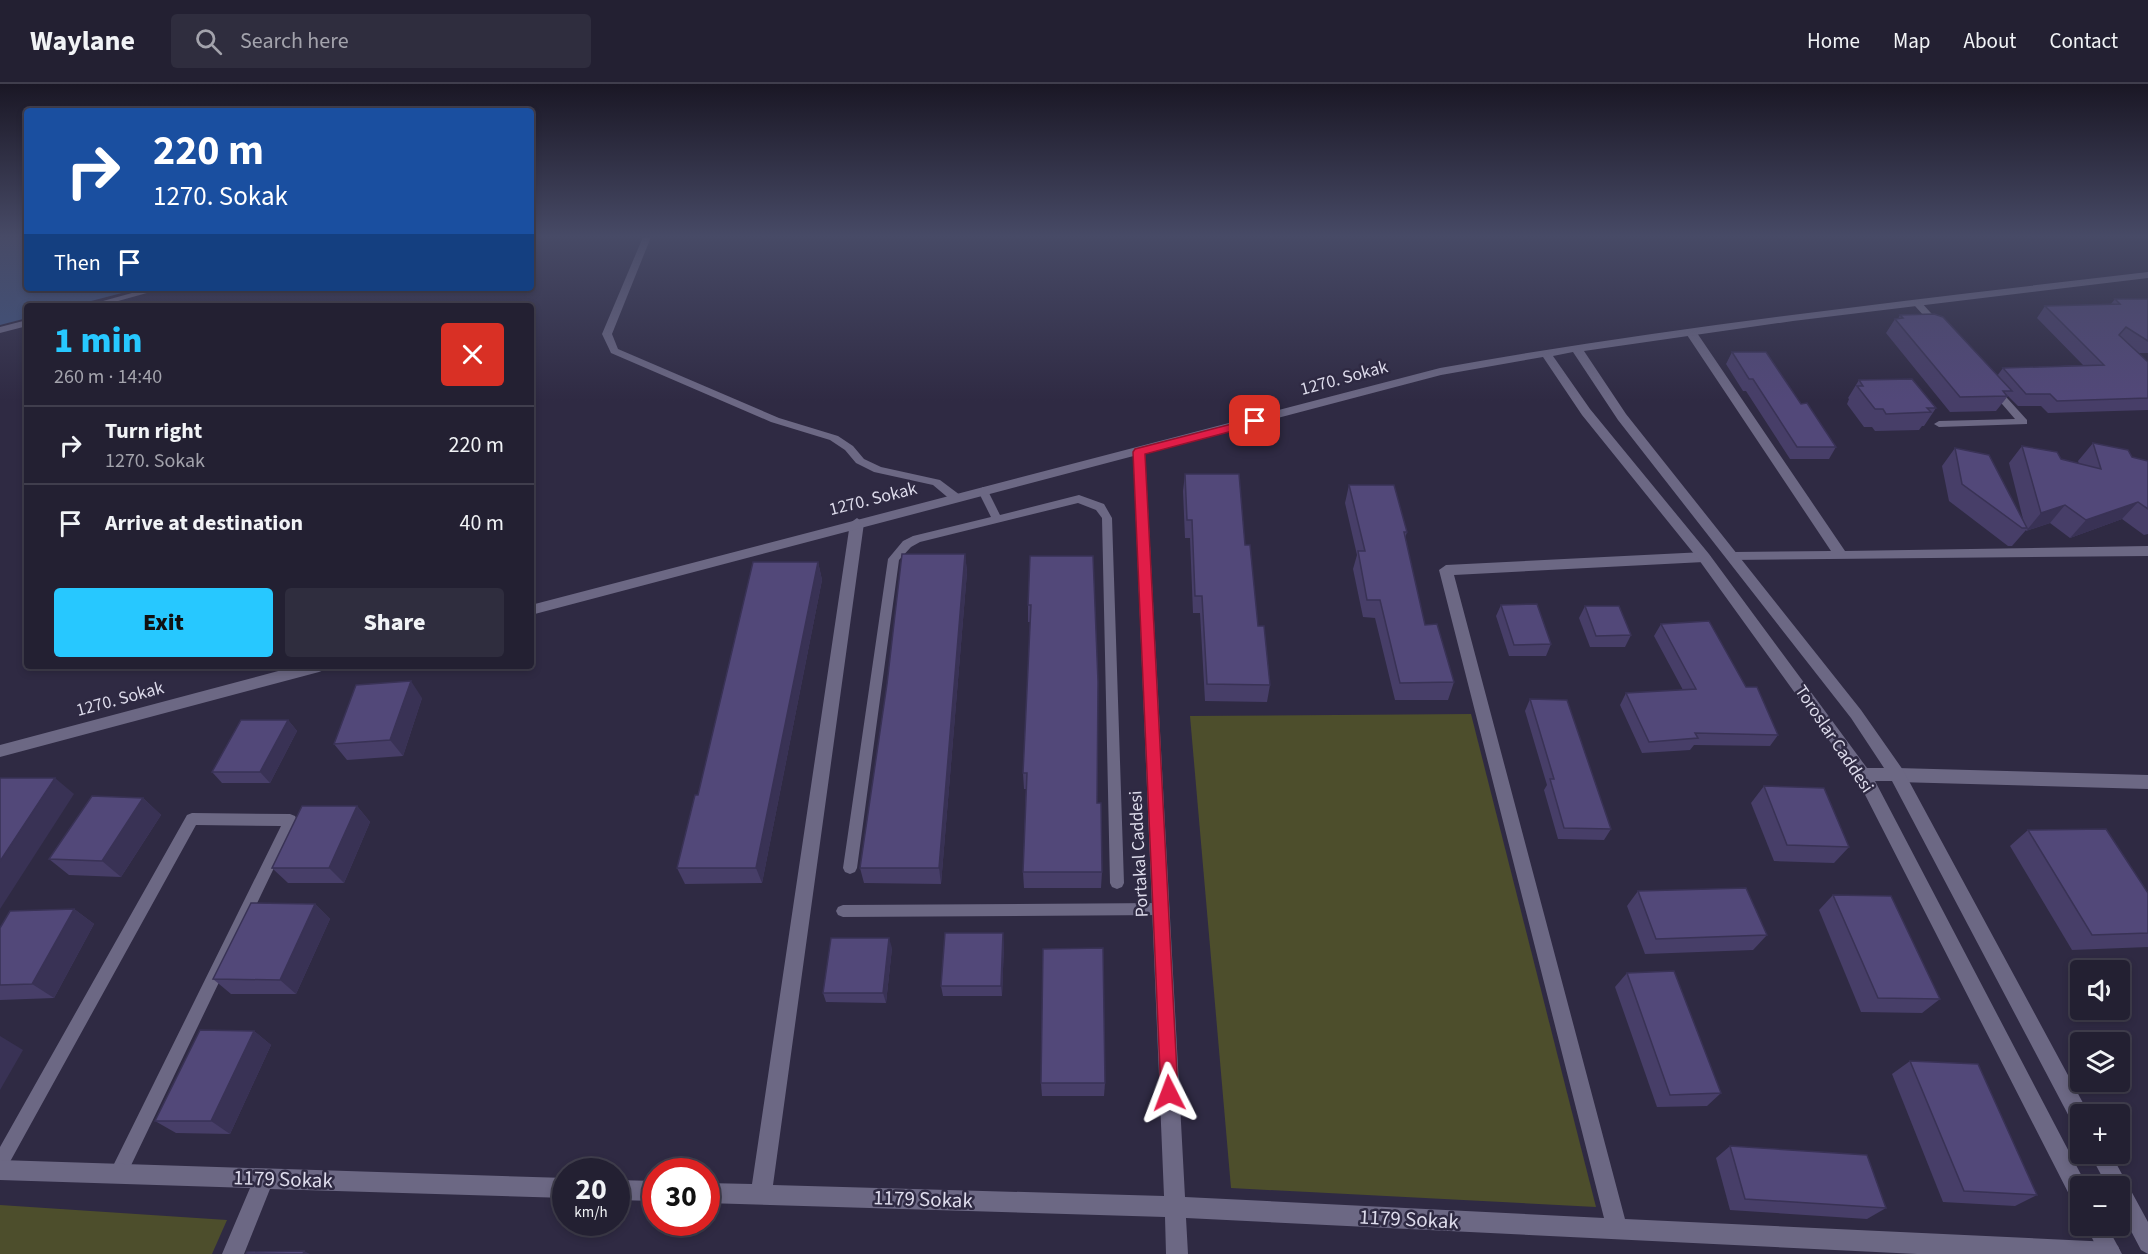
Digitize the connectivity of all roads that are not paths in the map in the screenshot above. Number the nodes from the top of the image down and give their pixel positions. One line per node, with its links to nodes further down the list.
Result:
1 (147, 292): 4 (lane)
2 (624, 292): 16 (lane)
3 (2016, 292): 5 (street, 1270. Sokak)
4 (101, 303)
5 (1918, 304): 8 (street, 1270. Sokak); 9 (lane)
6 (24, 324): 7 (lane)
7 (0, 330)
8 (1691, 332): 10 (street, 1270. Sokak); 20 (street)
9 (1948, 337)
10 (1576, 348): 11 (street, 1270. Sokak); 22 (street, Toroslar Caddesi)
11 (1545, 352): 14 (street, 1270. Sokak); 21 (street, Toroslar Caddesi)
12 (1985, 380): 13 (lane)
13 (1939, 424)
14 (1139, 452): 15 (street, 1270. Sokak); 31 (street, Portakal Caddesi)
15 (984, 491): 16 (street, 1270. Sokak); 17 (lane)
16 (956, 498): 18 (street, 1270. Sokak)
17 (997, 519): 29 (lane); 30 (lane)
18 (857, 523): 23 (street, 1270. Sokak); 41 (street)
19 (2148, 551): 20 (street)
20 (1842, 556): 22 (street)
21 (1704, 557): 26 (street, Toroslar Caddesi); 44 (street)
22 (1734, 557): 27 (street, Toroslar Caddesi)
23 (534, 609)
24 (308, 669): 25 (street, 1270. Sokak)
25 (0, 751)
26 (1863, 774): 27 (street); 37 (street, Toroslar Caddesi)
27 (1897, 775): 28 (street); 33 (street, Toroslar Caddesi)
28 (2148, 782)
29 (850, 868)
30 (1118, 883)
31 (1161, 909): 32 (lane); 42 (street, Portakal Caddesi)
32 (843, 911)
33 (2073, 1104)
34 (0, 1163): 36 (lane)
35 (0, 1170): 36 (street, 1179 Sokak)
36 (118, 1173): 38 (street, 1179 Sokak)
37 (2070, 1176)
38 (264, 1178): 39 (street, 1179 Sokak); 47 (street)
39 (552, 1188)
40 (720, 1193): 41 (street, 1179 Sokak)
41 (761, 1194): 42 (street, 1179 Sokak)
42 (1175, 1207): 44 (street, 1179 Sokak); 48 (street, Portakal Caddesi)
43 (2130, 1209): 46 (street)
44 (1618, 1230): 49 (street, 1179 Sokak)
45 (2101, 1236): 49 (street)
46 (2148, 1243)
47 (233, 1254)
48 (1177, 1254)
49 (2111, 1254)

